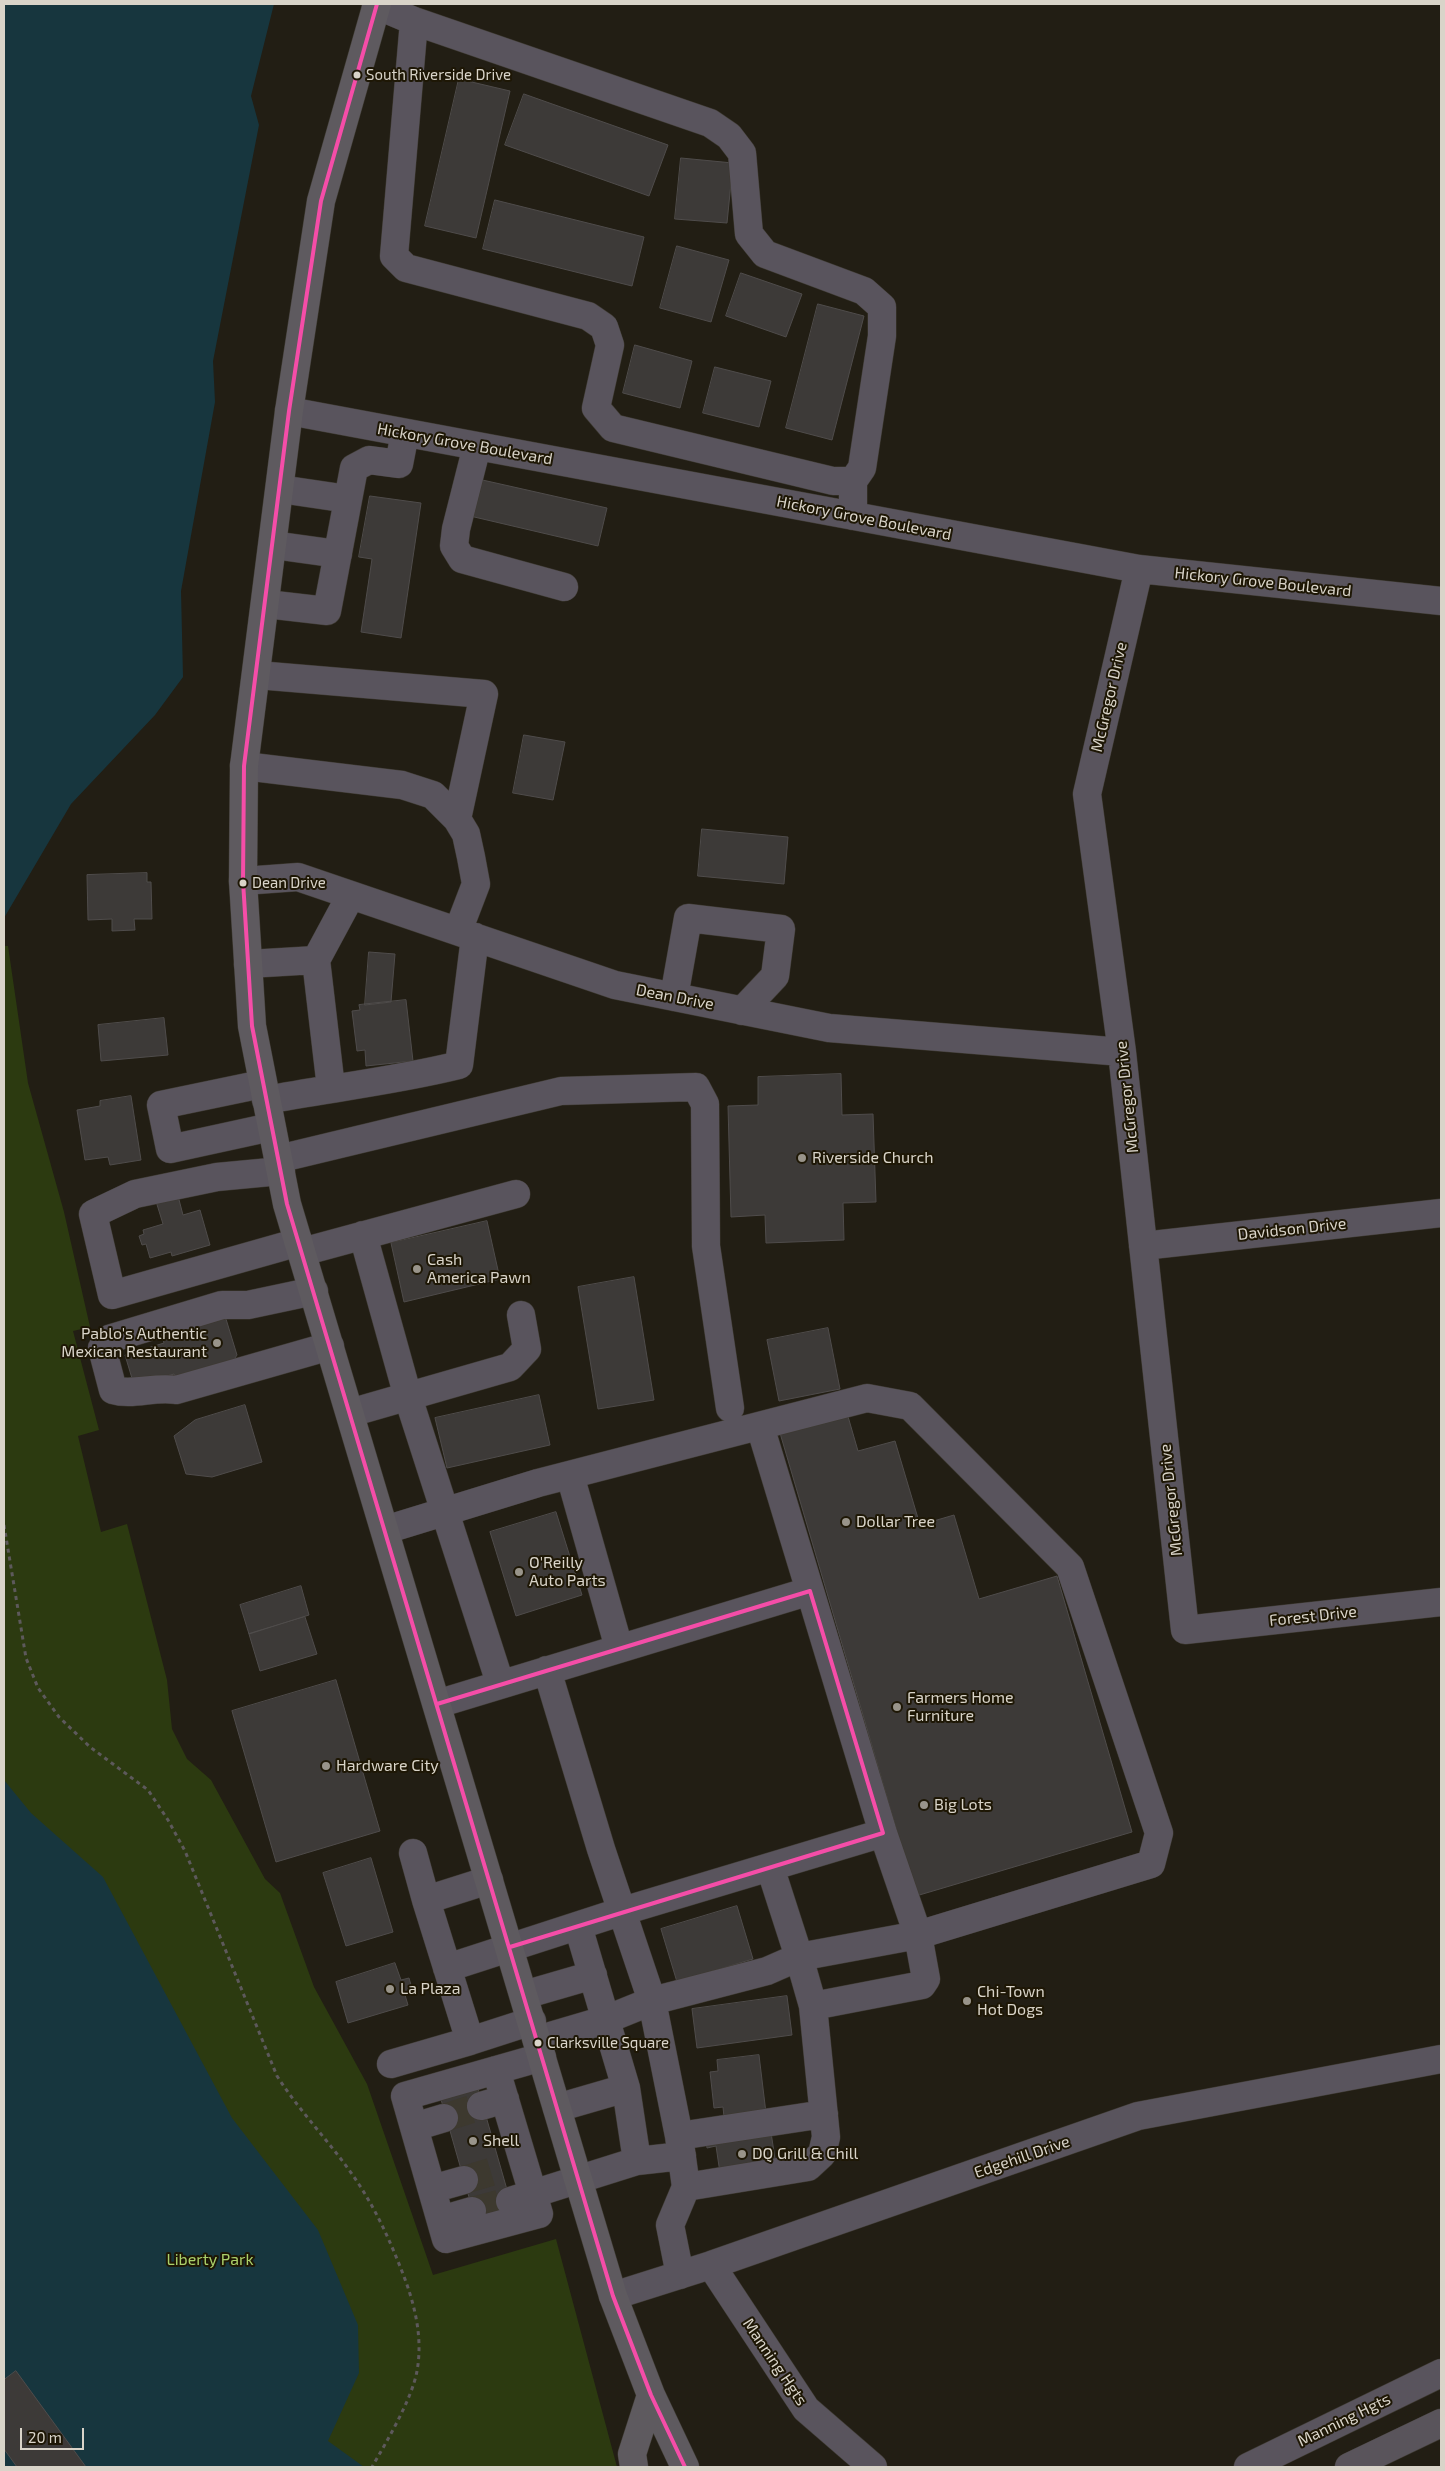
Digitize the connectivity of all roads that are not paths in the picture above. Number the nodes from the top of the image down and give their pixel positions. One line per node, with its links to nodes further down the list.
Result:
1 (376, 4): 2 (street); 3 (highway)
2 (414, 21): 6 (street); 6 (street)
3 (289, 411): 4 (street, Hickory Grove Boulevard); 7 (highway)
4 (405, 433): 5 (street, Hickory Grove Boulevard); 8 (street)
5 (477, 446): 9 (street, Hickory Grove Boulevard); 13 (street)
6 (853, 480): 9 (street)
7 (280, 489): 8 (street); 10 (highway)
8 (348, 499): 11 (street)
9 (853, 516): 12 (street, Hickory Grove Boulevard)
10 (273, 545): 11 (street); 15 (highway)
11 (338, 554): 15 (street)
12 (1139, 569): 14 (street, Hickory Grove Boulevard); 26 (street, McGregor Drive)
13 (564, 587)
14 (1441, 601)
15 (266, 604): 16 (highway)
16 (257, 674): 17 (highway); 18 (street)
17 (244, 766): 18 (street); 19 (highway)
18 (457, 819): 21 (street)
19 (243, 882): 20 (street, Dean Drive); 23 (highway)
20 (351, 895): 21 (street, Dean Drive); 22 (street)
21 (467, 934): 24 (street, Dean Drive); 27 (street)
22 (316, 960): 23 (street); 27 (street)
23 (248, 964): 28 (highway)
24 (674, 997): 25 (street, Dean Drive); 25 (street)
25 (742, 1010): 26 (street, Dean Drive)
26 (1122, 1052): 34 (street, McGregor Drive)
27 (331, 1088): 28 (street)
28 (264, 1092): 29 (highway); 29 (street)
29 (271, 1126): 30 (highway)
30 (280, 1165): 35 (highway); 35 (street); 40 (street)
31 (516, 1194): 33 (street)
32 (1441, 1213): 34 (street, Davidson Drive)
33 (363, 1235): 35 (street); 39 (street)
34 (1144, 1246): 48 (street, McGregor Drive)
35 (300, 1247): 36 (highway)
36 (314, 1291): 38 (highway); 38 (street)
37 (521, 1314): 39 (street)
38 (330, 1346): 41 (highway)
39 (408, 1397): 41 (street); 44 (street)
40 (730, 1408)
41 (350, 1413): 45 (highway)
42 (760, 1426): 43 (street); 46 (street); 60 (street)
43 (570, 1475): 44 (street); 49 (street)
44 (446, 1512): 45 (street); 51 (street)
45 (385, 1530): 52 (highway)
46 (810, 1591): 49 (street); 53 (street)
47 (1441, 1602): 48 (street, Forest Drive)
48 (1184, 1630)
49 (619, 1648): 50 (street)
50 (547, 1670): 51 (street); 58 (street)
51 (500, 1683): 52 (street)
52 (437, 1704): 56 (highway)
53 (884, 1833): 55 (street); 60 (street)
54 (413, 1853): 57 (street)
55 (770, 1868): 58 (street); 62 (street)
56 (490, 1880): 57 (street); 61 (highway)
57 (426, 1900): 63 (street)
58 (623, 1911): 59 (street); 66 (street)
59 (578, 1926): 61 (street); 64 (street)
60 (918, 1935): 62 (street); 67 (street)
61 (510, 1947): 63 (street); 65 (highway)
62 (799, 1957): 66 (street); 67 (street)
63 (447, 1968): 70 (street)
64 (593, 1975): 65 (street); 68 (street)
65 (524, 1995): 69 (highway)
66 (652, 2001): 68 (street); 79 (street)
67 (812, 2006): 76 (street)
68 (605, 2020): 69 (street); 74 (street)
69 (537, 2039): 70 (street); 73 (street); 75 (highway)
70 (470, 2041): 72 (street)
71 (1441, 2059): 88 (street, Edgehill Drive)
72 (391, 2064)
73 (496, 2070): 78 (street); 85 (street)
74 (626, 2088): 75 (street); 80 (street)
75 (557, 2108): 81 (highway)
76 (824, 2114): 79 (street); 83 (street)
77 (444, 2118): 78 (street)
78 (414, 2127): 84 (street)
79 (680, 2146): 80 (street); 83 (street)
80 (637, 2161): 81 (street)
81 (578, 2179): 85 (street); 90 (highway)
82 (464, 2180): 84 (street)
83 (686, 2187): 89 (street)
84 (432, 2190): 87 (street)
85 (521, 2197): 87 (street)
86 (472, 2212): 87 (street)
87 (441, 2220)
88 (711, 2266): 89 (street, Edgehill Drive); 96 (street, Manning Hgts)
89 (680, 2275): 90 (street, Edgehill Drive)
90 (613, 2296): 92 (highway)
91 (1441, 2373): 97 (street, Manning Hgts)
92 (651, 2395): 94 (highway); 95 (highway)
93 (1441, 2423): 98 (main road)
94 (634, 2467)
95 (685, 2467)
96 (874, 2467)
97 (1248, 2467)
98 (1349, 2467)

